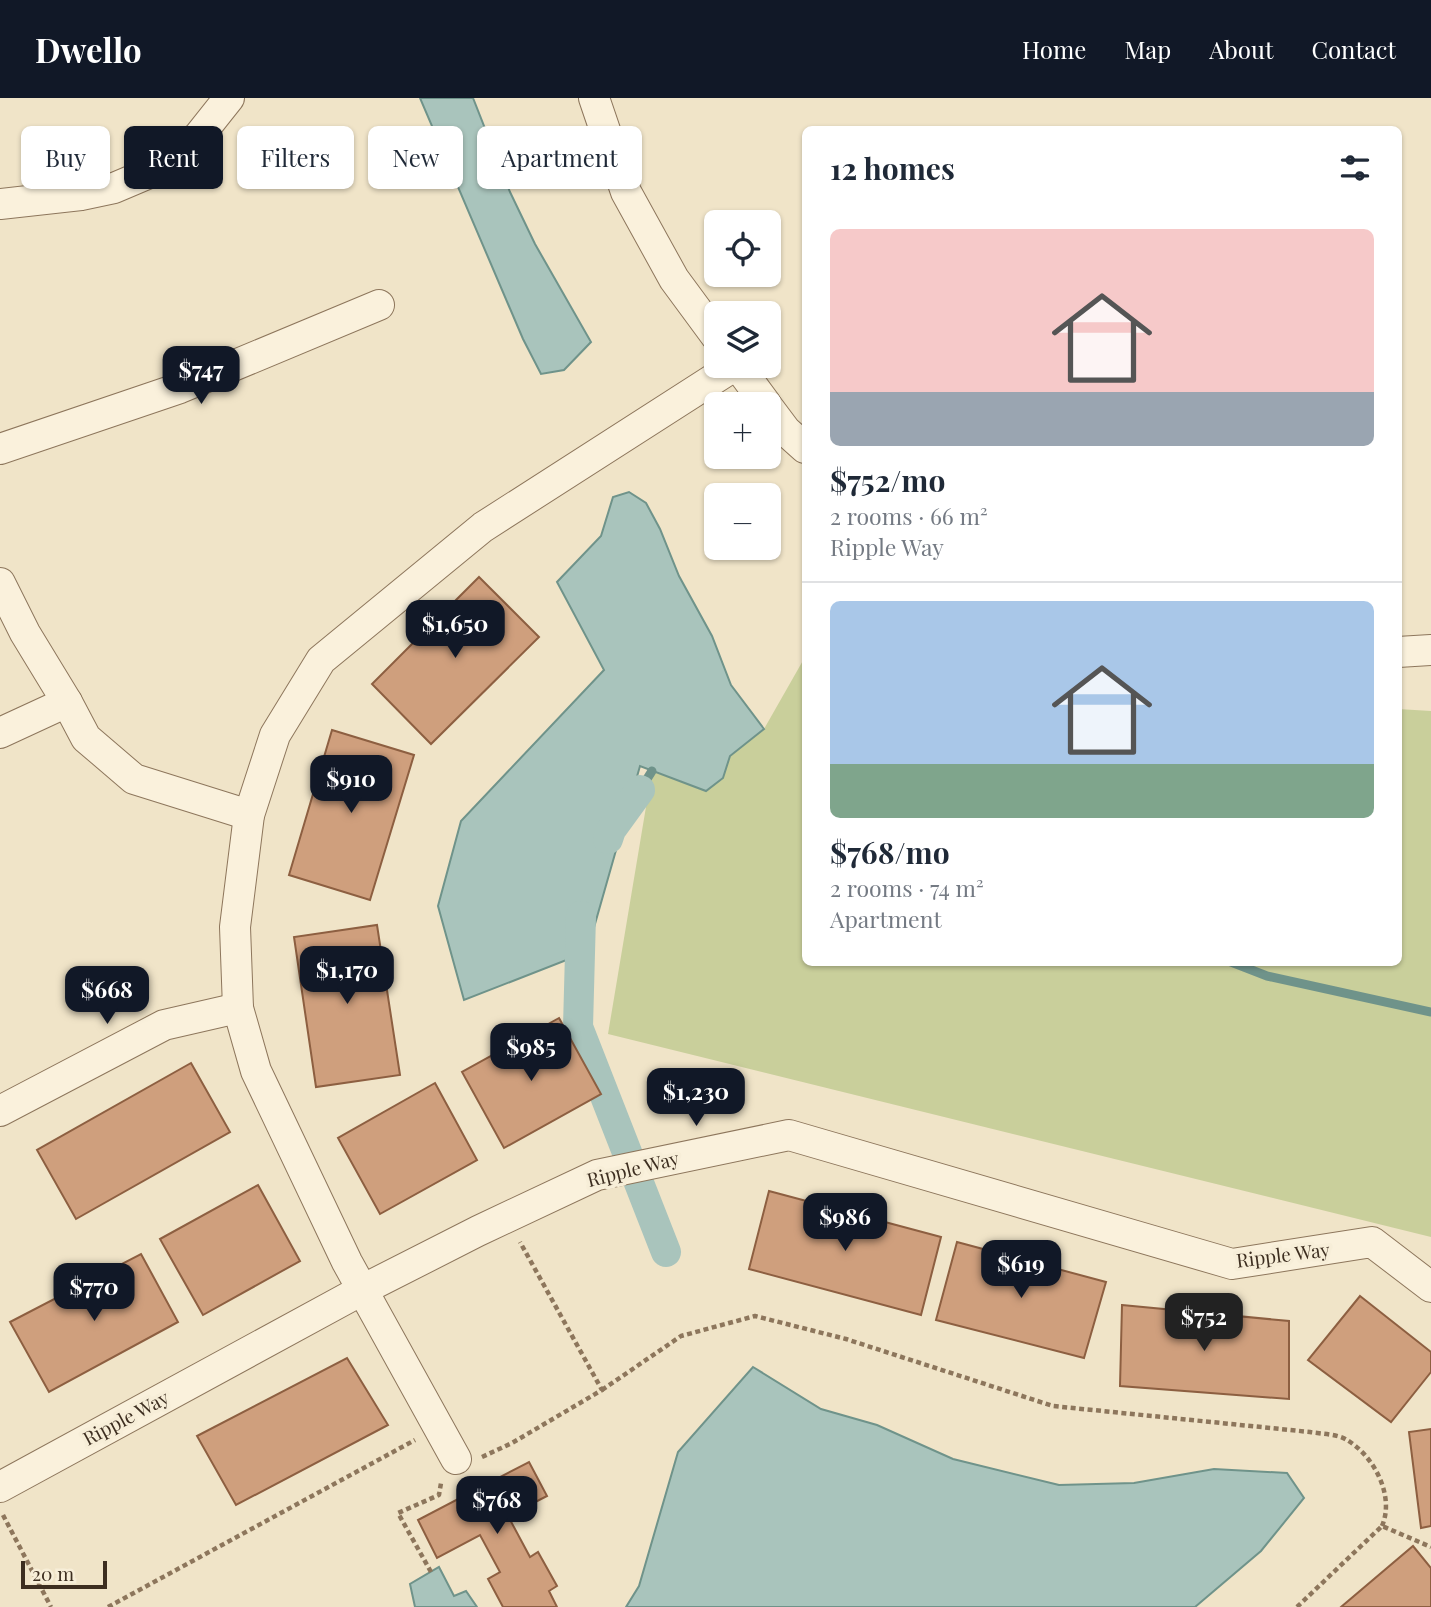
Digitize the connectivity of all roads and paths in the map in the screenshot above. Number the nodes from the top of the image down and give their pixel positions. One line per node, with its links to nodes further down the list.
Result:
1 (229, 98): 3 (street)
2 (594, 98): 5 (street)
3 (0, 204)
4 (379, 305): 11 (street)
5 (704, 319)
6 (717, 378): 17 (street)
7 (746, 378): 8 (street)
8 (757, 392)
9 (781, 424): 10 (street)
10 (802, 445)
11 (0, 449)
12 (0, 583): 15 (street)
13 (1431, 650): 14 (street)
14 (1402, 652)
15 (67, 702): 16 (street); 17 (street)
16 (0, 733)
17 (249, 815): 18 (street)
18 (238, 1008): 19 (street); 22 (street)
19 (0, 1111)
20 (518, 1239): 23 (path)
21 (1431, 1287): 22 (street, Ripple Way)
22 (362, 1290): 25 (street); 26 (street, Ripple Way)
23 (601, 1390): 25 (path); 28 (path)
24 (420, 1437): 32 (path)
25 (459, 1465): 30 (path)
26 (0, 1486)
27 (0, 1509): 31 (path)
28 (1382, 1526): 29 (path); 33 (path)
29 (1431, 1547)
30 (431, 1572)
31 (51, 1607)
32 (108, 1607)
33 (1297, 1607)

